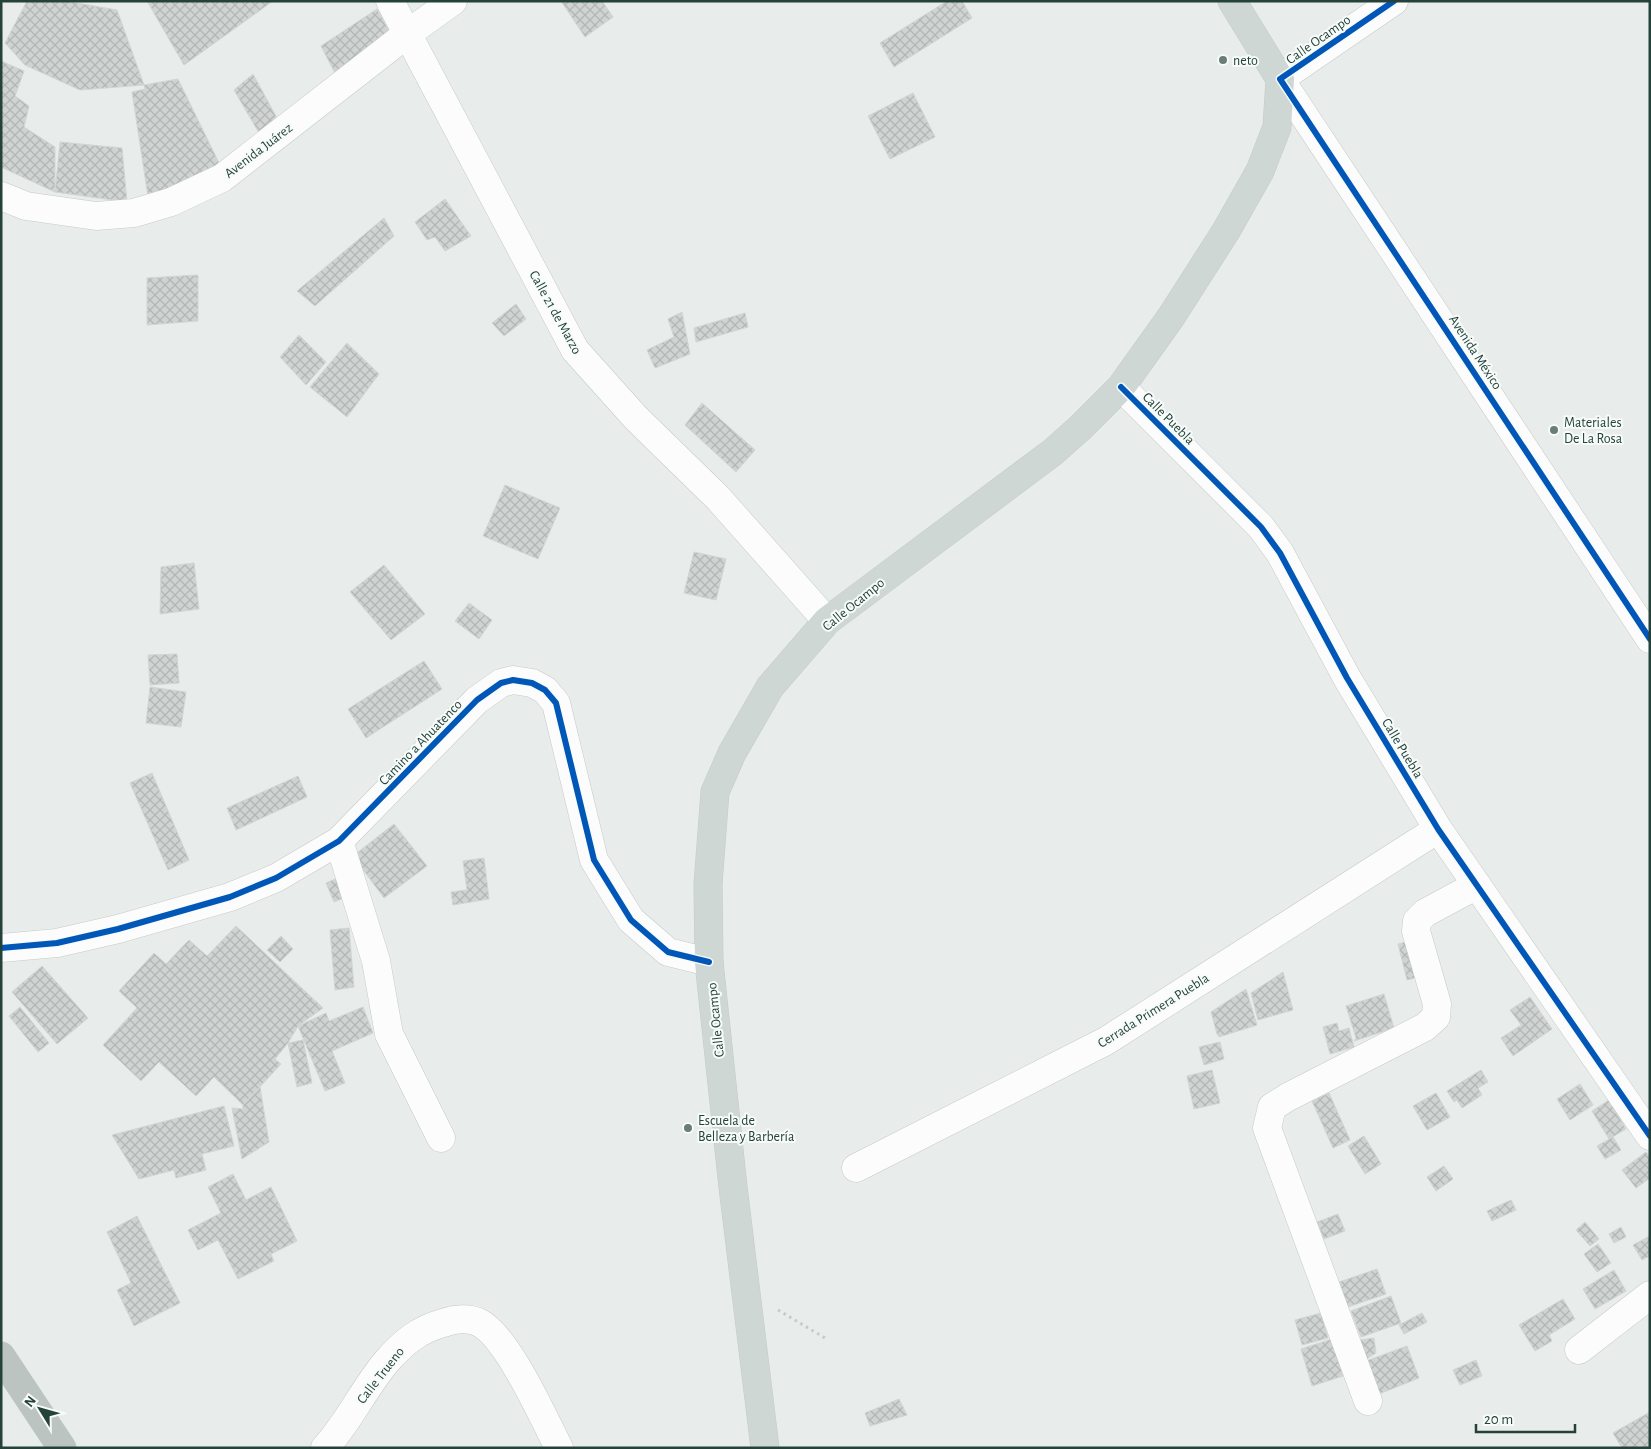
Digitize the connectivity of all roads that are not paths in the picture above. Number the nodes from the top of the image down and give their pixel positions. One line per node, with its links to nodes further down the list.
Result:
1 (390, 1): 5 (street, Calle 21 de Marzo)
2 (453, 1): 5 (street, Avenida Juárez)
3 (1232, 1): 6 (main road, Avenida México)
4 (1394, 1): 6 (street, Calle Ocampo)
5 (407, 34): 7 (street, Avenida Juárez); 9 (street, Calle 21 de Marzo)
6 (1280, 80): 8 (main road, Calle Ocampo); 10 (street, Avenida México)
7 (1, 196)
8 (1120, 387): 9 (main road, Calle Ocampo); 11 (street, Calle Puebla)
9 (827, 621): 15 (main road, Calle Ocampo)
10 (1650, 639)
11 (1438, 829): 13 (street, Calle Puebla); 18 (street, Cerrada Primera Puebla)
12 (340, 841): 14 (street, Camino a Ahuatenco); 15 (street, Camino a Ahuatenco); 17 (street)
13 (1477, 885): 16 (street, Calle Puebla); 22 (street)
14 (1, 948)
15 (709, 962): 26 (main road, Calle Ocampo)
16 (1650, 1136)
17 (440, 1138)
18 (856, 1168)
19 (1650, 1295): 20 (street)
20 (1579, 1350)
21 (1, 1356): 23 (highway)
22 (1368, 1401)
23 (62, 1448)
24 (325, 1448): 25 (street, Calle Trueno)
25 (559, 1448)
26 (765, 1448)

